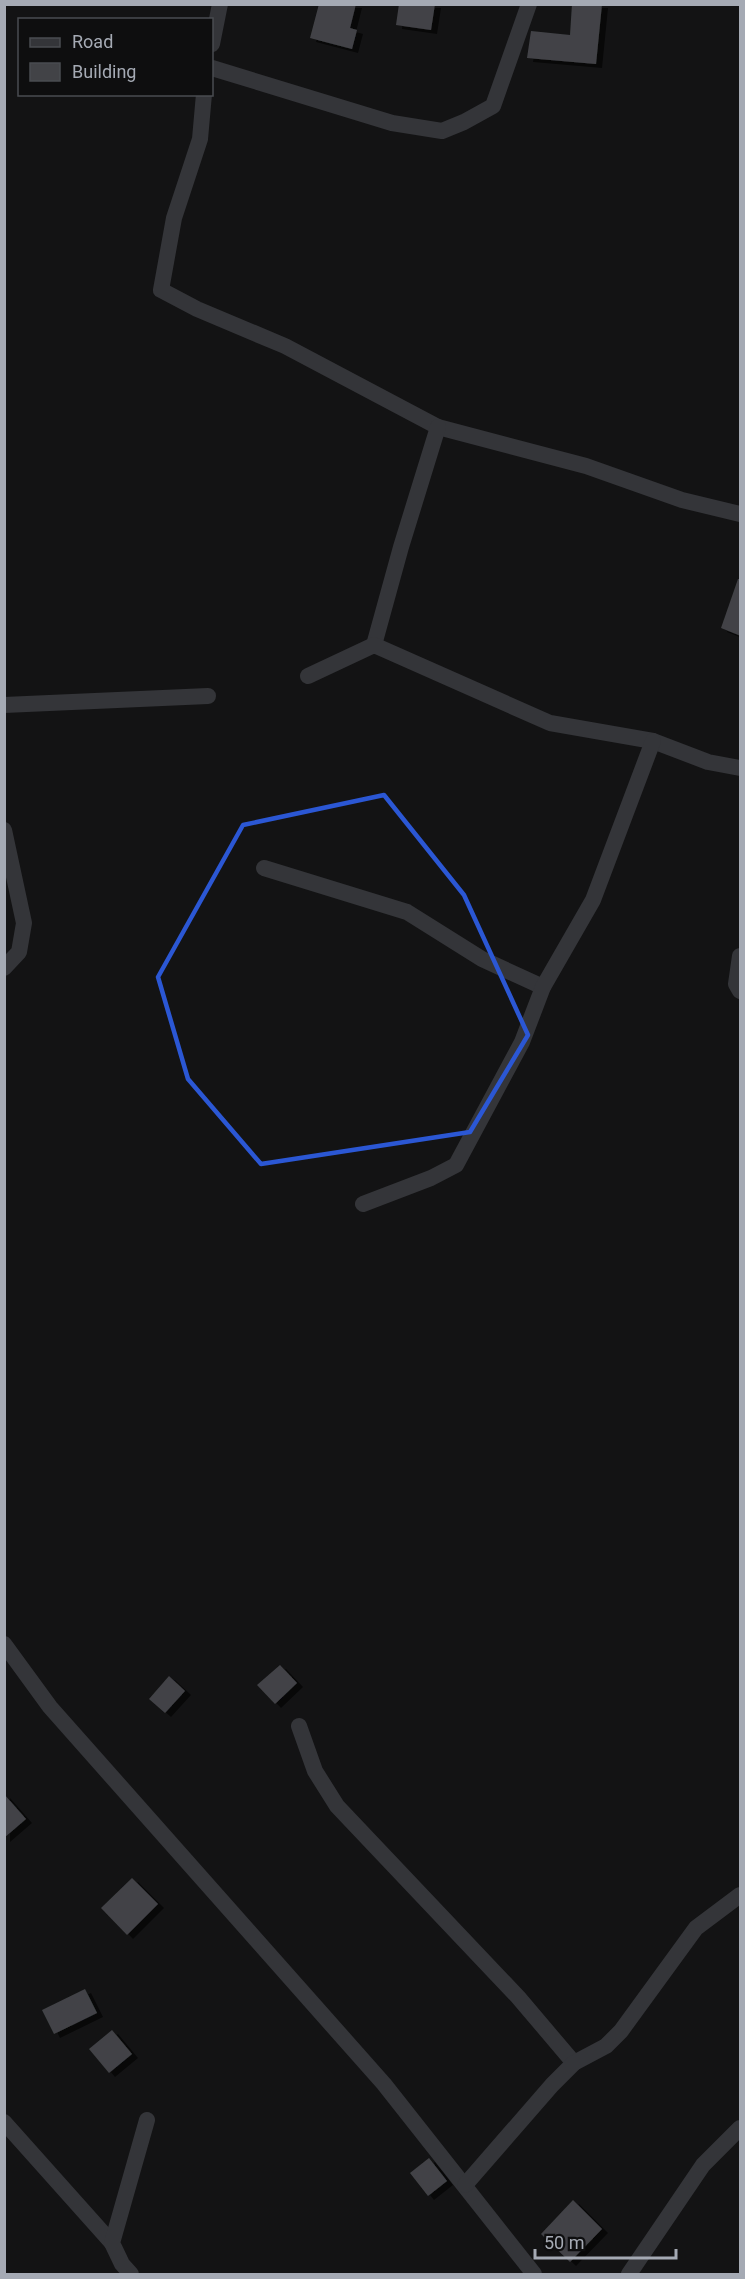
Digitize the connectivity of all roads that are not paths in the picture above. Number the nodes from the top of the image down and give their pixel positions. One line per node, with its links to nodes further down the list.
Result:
1 (220, 4): 3 (street)
2 (530, 4): 4 (street)
3 (213, 39)
4 (213, 68)
5 (204, 96): 6 (street)
6 (438, 427): 7 (street); 8 (street)
7 (741, 514)
8 (374, 645): 9 (street); 12 (street)
9 (308, 676)
10 (208, 696): 11 (street)
11 (4, 705)
12 (653, 741): 13 (street); 18 (street)
13 (741, 768)
14 (4, 830): 17 (street)
15 (264, 868): 18 (street)
16 (741, 956): 19 (street)
17 (4, 968)
18 (543, 987): 20 (street)
19 (741, 991)
20 (363, 1204)
21 (4, 1644): 28 (street)
22 (299, 1726): 24 (street)
23 (741, 1895): 24 (street)
24 (574, 2063): 28 (street)
25 (147, 2120): 29 (street)
26 (4, 2122): 29 (street)
27 (741, 2128): 32 (street)
28 (465, 2185): 31 (street)
29 (112, 2243): 30 (street)
30 (131, 2274)
31 (534, 2274)
32 (629, 2274)

